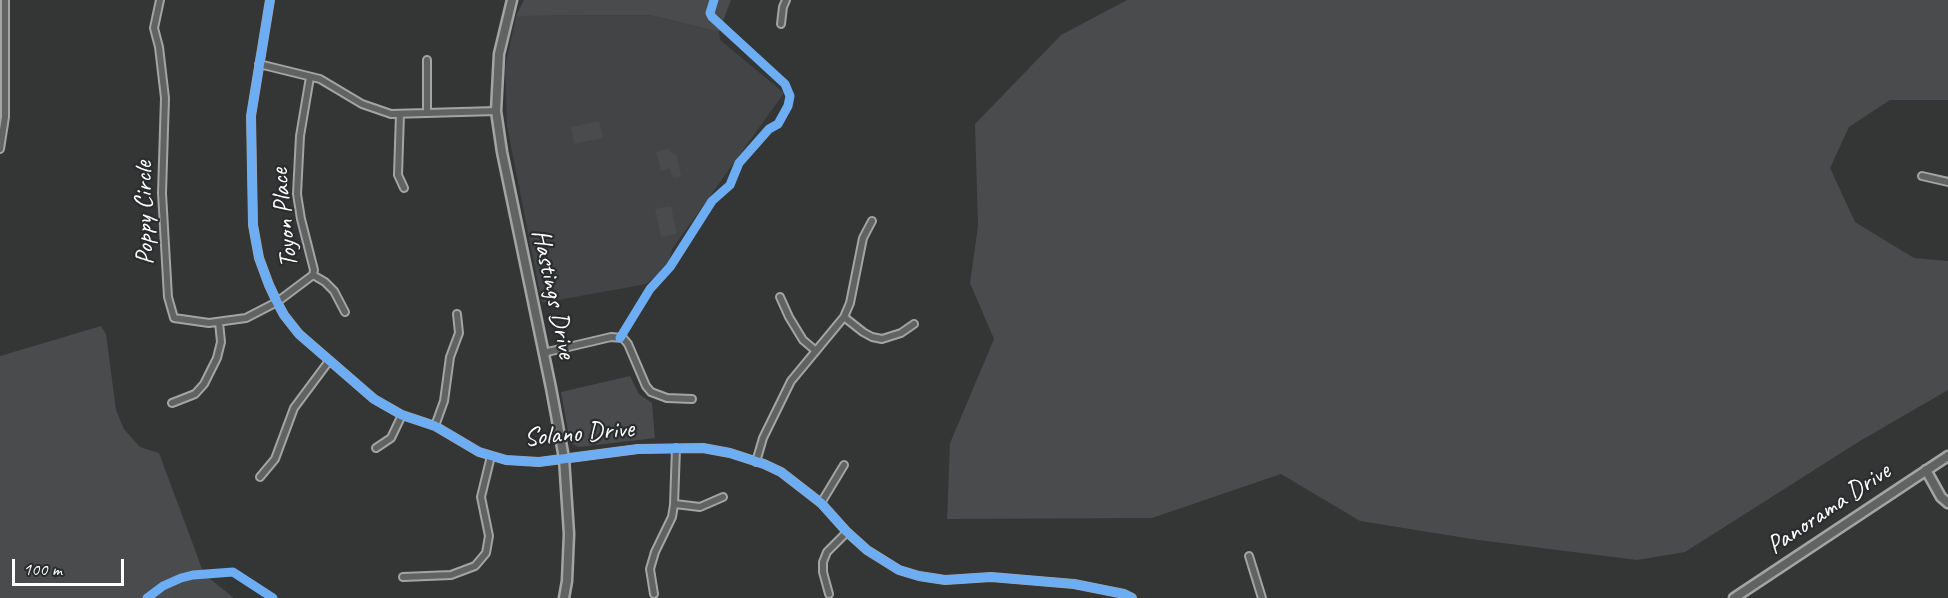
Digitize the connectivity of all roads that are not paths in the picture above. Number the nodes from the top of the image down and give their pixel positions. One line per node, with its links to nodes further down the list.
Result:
1 (5, 0): 10 (street)
2 (160, 0): 25 (street, Poppy Circle)
3 (270, 0): 8 (street, Solano Drive)
4 (512, 0): 11 (street, Hastings Drive)
5 (786, 0): 6 (street)
6 (781, 24)
7 (427, 60): 12 (street)
8 (259, 64): 9 (street); 21 (street, Solano Drive)
9 (310, 77): 13 (street); 19 (street, Toyon Place)
10 (2, 99): 14 (street)
11 (496, 111): 12 (street); 28 (street, Hastings Drive)
12 (427, 113): 13 (street)
13 (400, 114): 17 (street)
14 (0, 149)
15 (1922, 176): 16 (street)
16 (1948, 182)
17 (404, 188)
18 (872, 221): 24 (street)
19 (313, 275): 21 (street, Toyon Place); 22 (street)
20 (780, 297): 27 (street)
21 (277, 303): 25 (street, Poppy Circle); 29 (street, Solano Drive)
22 (345, 312)
23 (457, 314): 33 (street)
24 (844, 317): 26 (street); 27 (street)
25 (219, 322): 31 (street)
26 (914, 324)
27 (816, 351): 39 (street)
28 (543, 353): 30 (street); 38 (street, Hastings Drive)
29 (329, 361): 32 (street, Solano Drive); 42 (street)
30 (692, 399)
31 (172, 403)
32 (402, 415): 33 (street, Solano Drive); 34 (street)
33 (435, 426): 36 (street, Solano Drive)
34 (376, 448)
35 (676, 448): 38 (street, Solano Drive); 39 (street, Solano Drive); 46 (street)
36 (491, 456): 38 (street, Solano Drive); 49 (street)
37 (1948, 456): 41 (street, Panorama Drive)
38 (564, 458): 53 (street, Hastings Drive)
39 (756, 462): 44 (street, Solano Drive)
40 (844, 465): 44 (street)
41 (1926, 470): 45 (street); 52 (street, Panorama Drive)
42 (260, 477)
43 (723, 497): 46 (street)
44 (821, 503): 47 (street, Solano Drive)
45 (1948, 503)
46 (675, 504): 50 (street)
47 (847, 532): 51 (street); 54 (street, Solano Drive)
48 (1248, 556): 55 (street)
49 (403, 577)
50 (654, 594)
51 (829, 594)
52 (1739, 597)
53 (564, 598)
54 (1132, 598)
55 (1262, 598)

